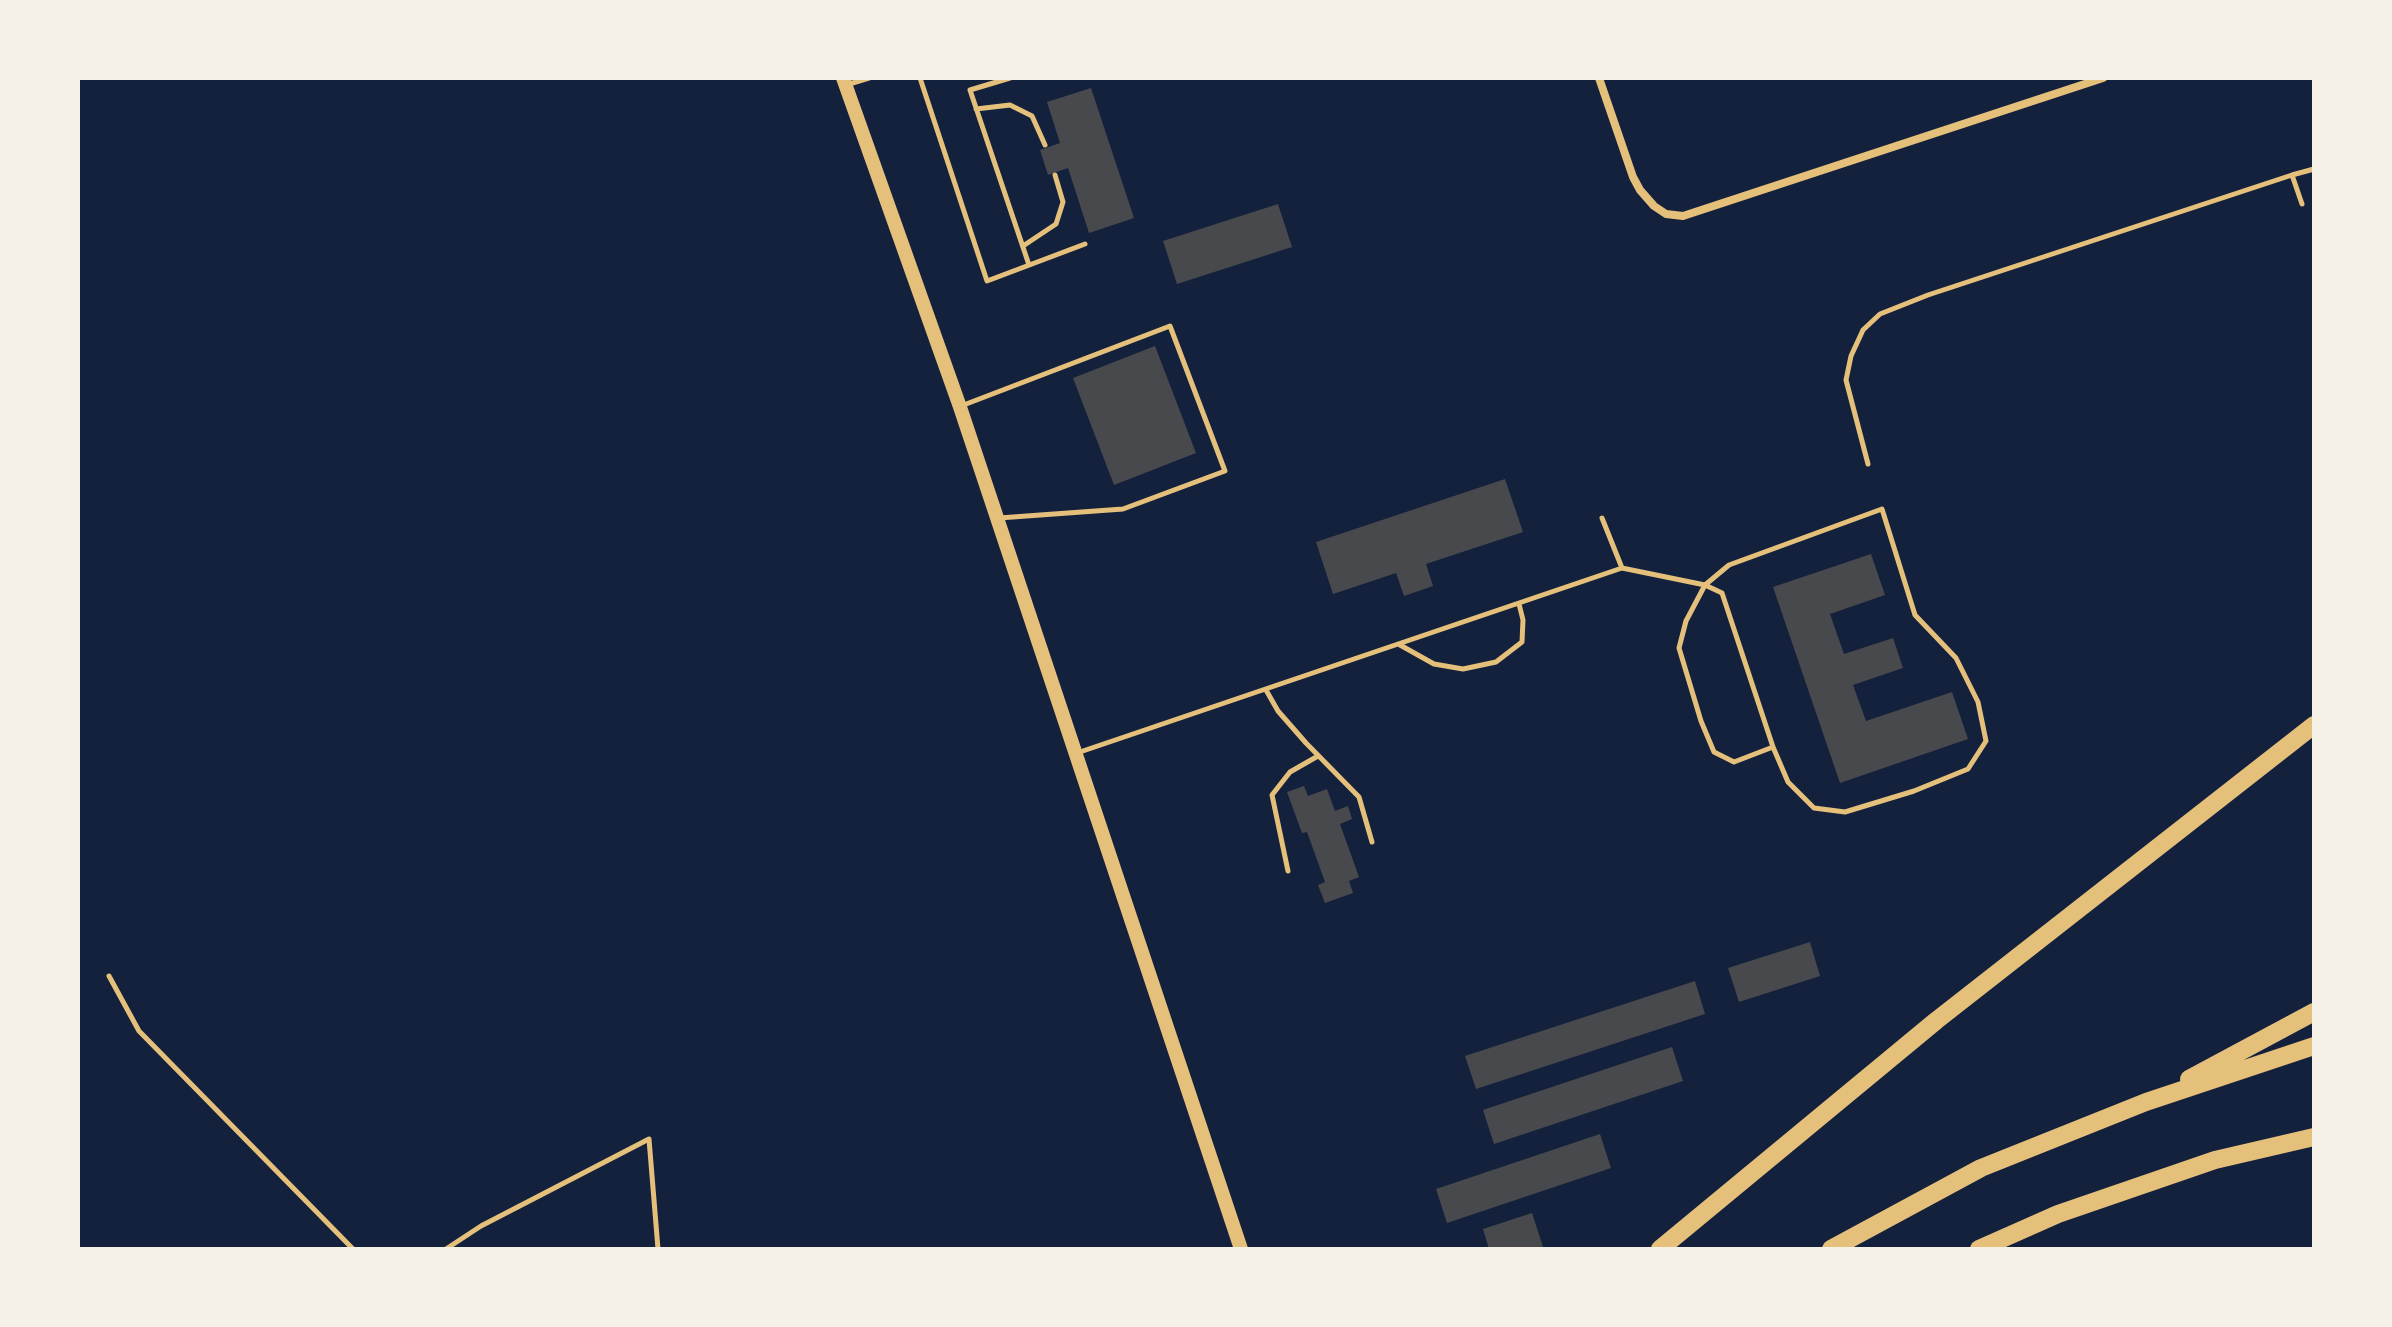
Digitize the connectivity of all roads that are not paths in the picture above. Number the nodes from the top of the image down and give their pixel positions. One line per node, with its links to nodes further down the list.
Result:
1 (869, 78): 6 (lane)
2 (920, 78): 15 (lane)
3 (1010, 78): 7 (lane)
4 (1599, 78): 5 (street)
5 (2103, 78)
6 (844, 82): 16 (main road)
7 (976, 109): 8 (lane); 14 (lane)
8 (1045, 145)
9 (2314, 169): 11 (lane)
10 (1055, 175): 14 (lane)
11 (2292, 175): 12 (lane); 17 (lane)
12 (2302, 204)
13 (1085, 244): 15 (lane)
14 (1023, 246): 15 (lane)
15 (1029, 265)
16 (960, 407): 19 (main road); 19 (lane)
17 (1868, 464)
18 (1602, 518): 20 (lane)
19 (996, 519): 27 (main road)
20 (1622, 568): 21 (lane); 22 (lane)
21 (1705, 585): 26 (lane); 26 (lane); 26 (lane)
22 (1519, 604): 23 (lane); 23 (lane)
23 (1399, 645): 24 (lane)
24 (1266, 690): 27 (lane); 28 (lane)
25 (2314, 725): 40 (highway)
26 (1773, 747)
27 (1076, 754): 39 (main road)
28 (1318, 756): 29 (lane); 30 (lane)
29 (1372, 842)
30 (1288, 871)
31 (109, 976): 36 (lane)
32 (2314, 1012): 34 (highway)
33 (2314, 1046): 34 (highway)
34 (2146, 1102): 41 (highway)
35 (2314, 1137): 42 (highway)
36 (353, 1249)
37 (446, 1249): 38 (lane)
38 (658, 1249)
39 (1241, 1249)
40 (1660, 1249)
41 (1831, 1249)
42 (1979, 1249)

